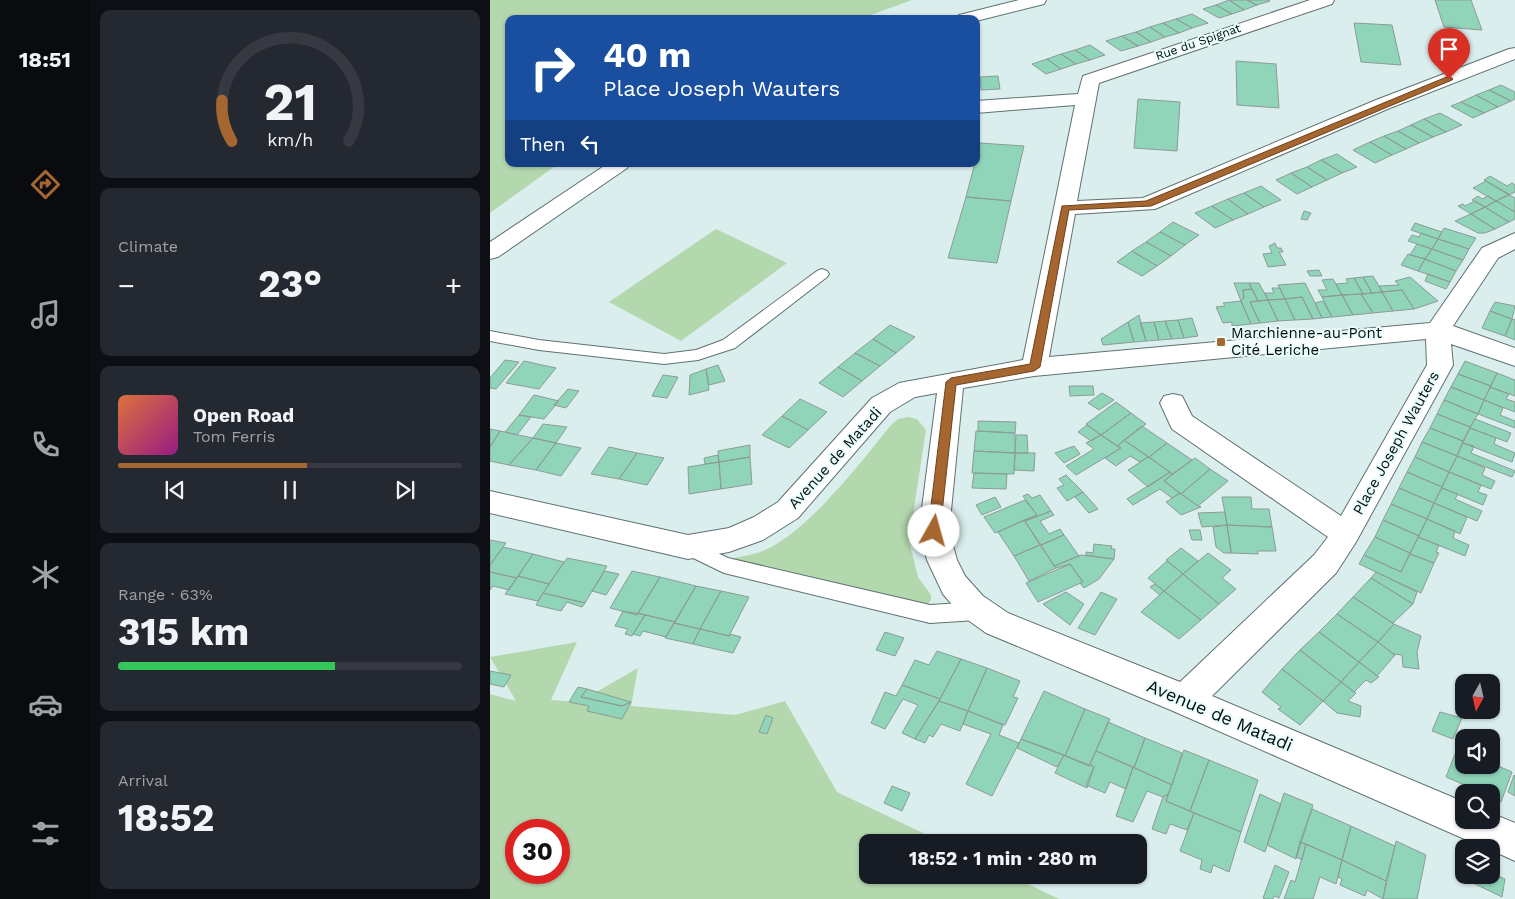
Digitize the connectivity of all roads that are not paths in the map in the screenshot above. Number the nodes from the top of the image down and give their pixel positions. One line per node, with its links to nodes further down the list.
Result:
1 (1038, 0): 3 (street)
2 (1326, 0): 5 (street, Rue du Spignat)
3 (980, 15)
4 (1515, 53): 8 (street)
5 (1086, 99): 6 (street); 8 (street, Rue du Spignat)
6 (980, 107)
7 (616, 167): 10 (street)
8 (1065, 208): 15 (street, Rue du Spignat)
9 (1515, 240): 12 (street)
10 (490, 252)
11 (822, 274): 13 (lane)
12 (1438, 330): 14 (street); 15 (street); 19 (street, Place Joseph Wauters)
13 (490, 336)
14 (1515, 357)
15 (1034, 367): 16 (street)
16 (951, 382): 20 (street, Avenue de Matadi); 21 (street, Avenue de Matadi)
17 (1173, 403): 19 (street, Place Joseph Wauters)
18 (490, 502): 20 (street, Avenue de Matadi)
19 (1346, 534): 22 (street, Place Joseph Wauters)
20 (688, 547): 21 (lane, Avenue de Matadi)
21 (977, 612): 22 (street, Avenue de Matadi)
22 (1185, 700): 23 (street, Avenue de Matadi)
23 (1455, 816)
24 (1485, 829): 25 (street, Avenue de Matadi)
25 (1515, 842)

